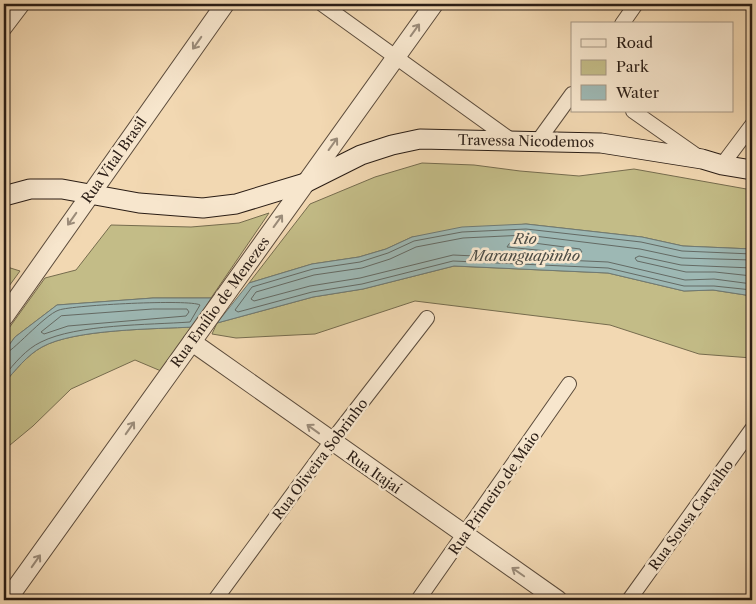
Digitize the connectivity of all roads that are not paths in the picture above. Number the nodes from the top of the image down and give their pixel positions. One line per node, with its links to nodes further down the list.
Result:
1 (23, 4): 7 (street)
2 (225, 4): 18 (street, Rua Vital Brasil, one-way to 18)
3 (322, 4): 8 (street)
4 (434, 4): 8 (street, Rua Emílio de Menezes, one-way to 4)
5 (636, 4): 6 (street)
6 (623, 22)
7 (4, 29)
8 (396, 57): 12 (street); 17 (street, Rua Emílio de Menezes, one-way to 8)
9 (571, 95): 13 (street)
10 (634, 112): 14 (street)
11 (752, 125): 15 (street)
12 (512, 140): 13 (main road, Travessa Nicodemos); 17 (main road, Travessa Nicodemos)
13 (538, 140): 14 (main road, Travessa Nicodemos)
14 (702, 159): 15 (main road, Travessa Nicodemos)
15 (722, 165): 16 (main road, Travessa Nicodemos)
16 (752, 170)
17 (305, 183): 18 (main road, Travessa Nicodemos); 22 (street, Rua Emílio de Menezes, one-way to 17)
18 (89, 195): 19 (main road, Travessa Nicodemos); 20 (street, Rua Vital Brasil, one-way to 20)
19 (4, 196)
20 (4, 317)
21 (426, 318): 25 (street, Rua Oliveira Sobrinho)
22 (196, 335): 25 (street, Rua Itajaí, one-way to 22); 27 (street, Rua Emílio de Menezes, one-way to 22)
23 (569, 384): 26 (street, Rua Primeiro de Maio)
24 (752, 429): 31 (street, Rua Sousa Carvalho)
25 (331, 442): 26 (street, Rua Itajaí); 28 (street, Rua Oliveira Sobrinho)
26 (464, 535): 29 (street, Rua Primeiro de Maio); 30 (street, Rua Itajaí, one-way to 26)
27 (8, 600)
28 (215, 600)
29 (418, 600)
30 (558, 600)
31 (629, 600)

